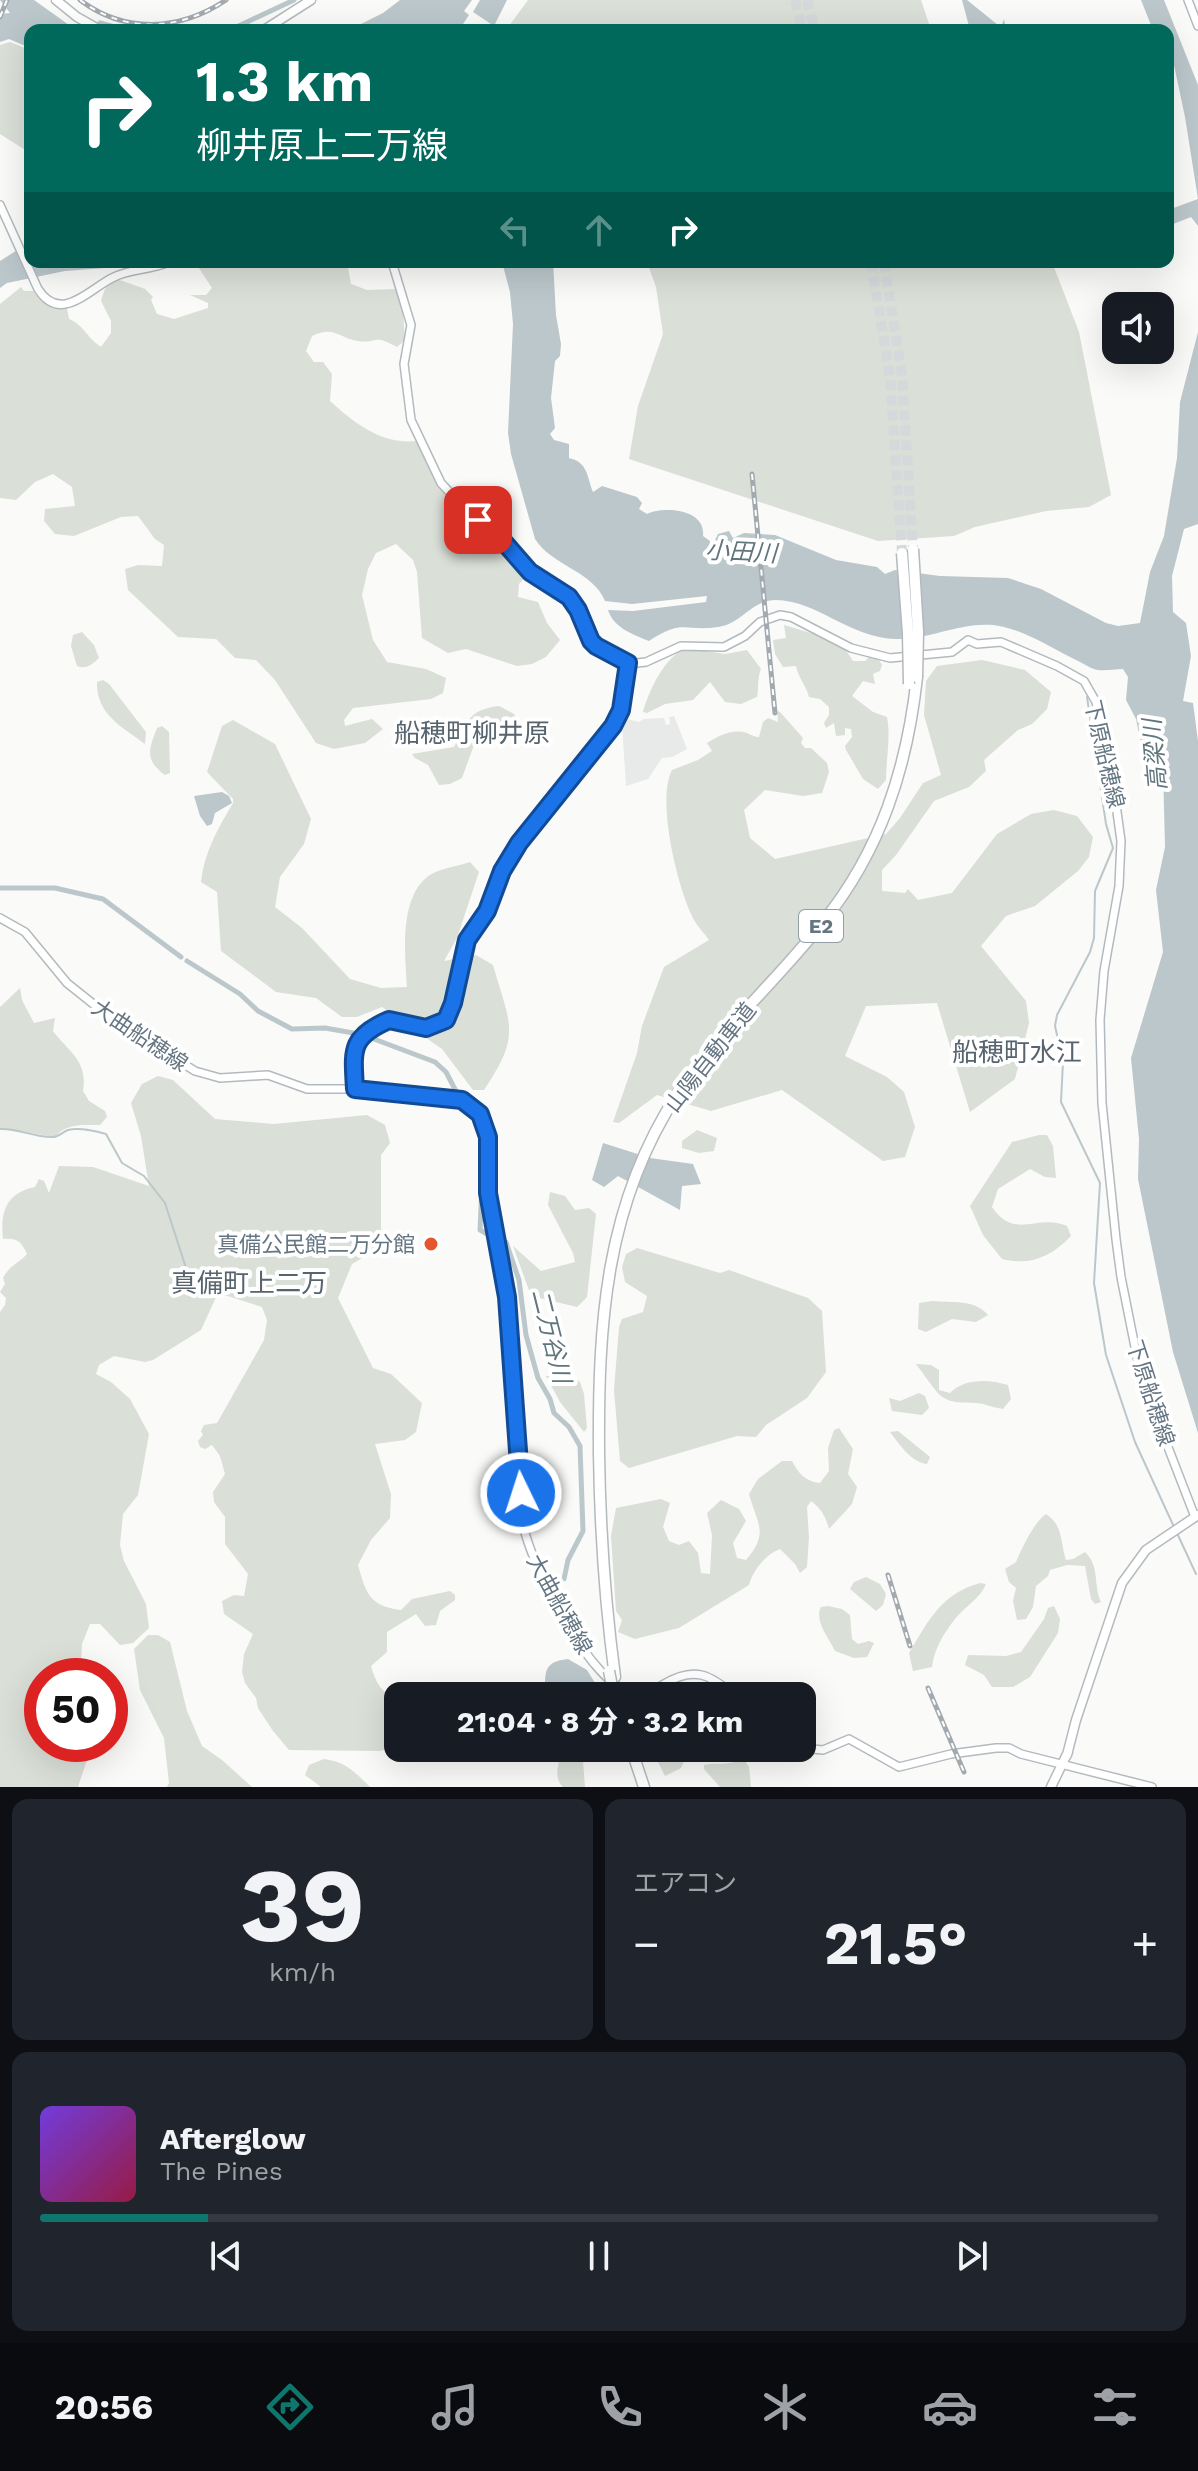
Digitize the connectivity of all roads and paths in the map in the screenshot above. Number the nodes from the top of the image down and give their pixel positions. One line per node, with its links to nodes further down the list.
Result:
1 (56, 0): 4 (main road)
2 (311, 0): 5 (main road)
3 (1188, 0): 6 (main road)
4 (89, 24)
5 (273, 24)
6 (1198, 26)
7 (0, 205): 8 (main road)
8 (24, 256)
9 (29, 268): 10 (main road)
10 (147, 268)
11 (394, 268): 14 (main road)
12 (913, 549): 15 (highway, 山陽自動車道 / E2, bridge)
13 (902, 553): 15 (highway, 山陽自動車道 / E2, bridge)
14 (628, 663): 17 (main road); 18 (main road, 下原船穂線)
15 (913, 680): 19 (highway, 山陽自動車道 / E2, bridge)
16 (0, 918): 17 (main road, 大曲船穂線)
17 (355, 1089): 20 (main road, 大曲船穂線)
18 (1196, 1518): 25 (main road)
19 (614, 1682)
20 (616, 1682)
21 (667, 1682): 22 (main road, 大曲船穂線)
22 (714, 1682)
23 (816, 1749): 25 (main road)
24 (633, 1762): 26 (highway)
25 (1063, 1765): 27 (main road); 28 (main road)
26 (641, 1787)
27 (1051, 1787)
28 (1152, 1787)

